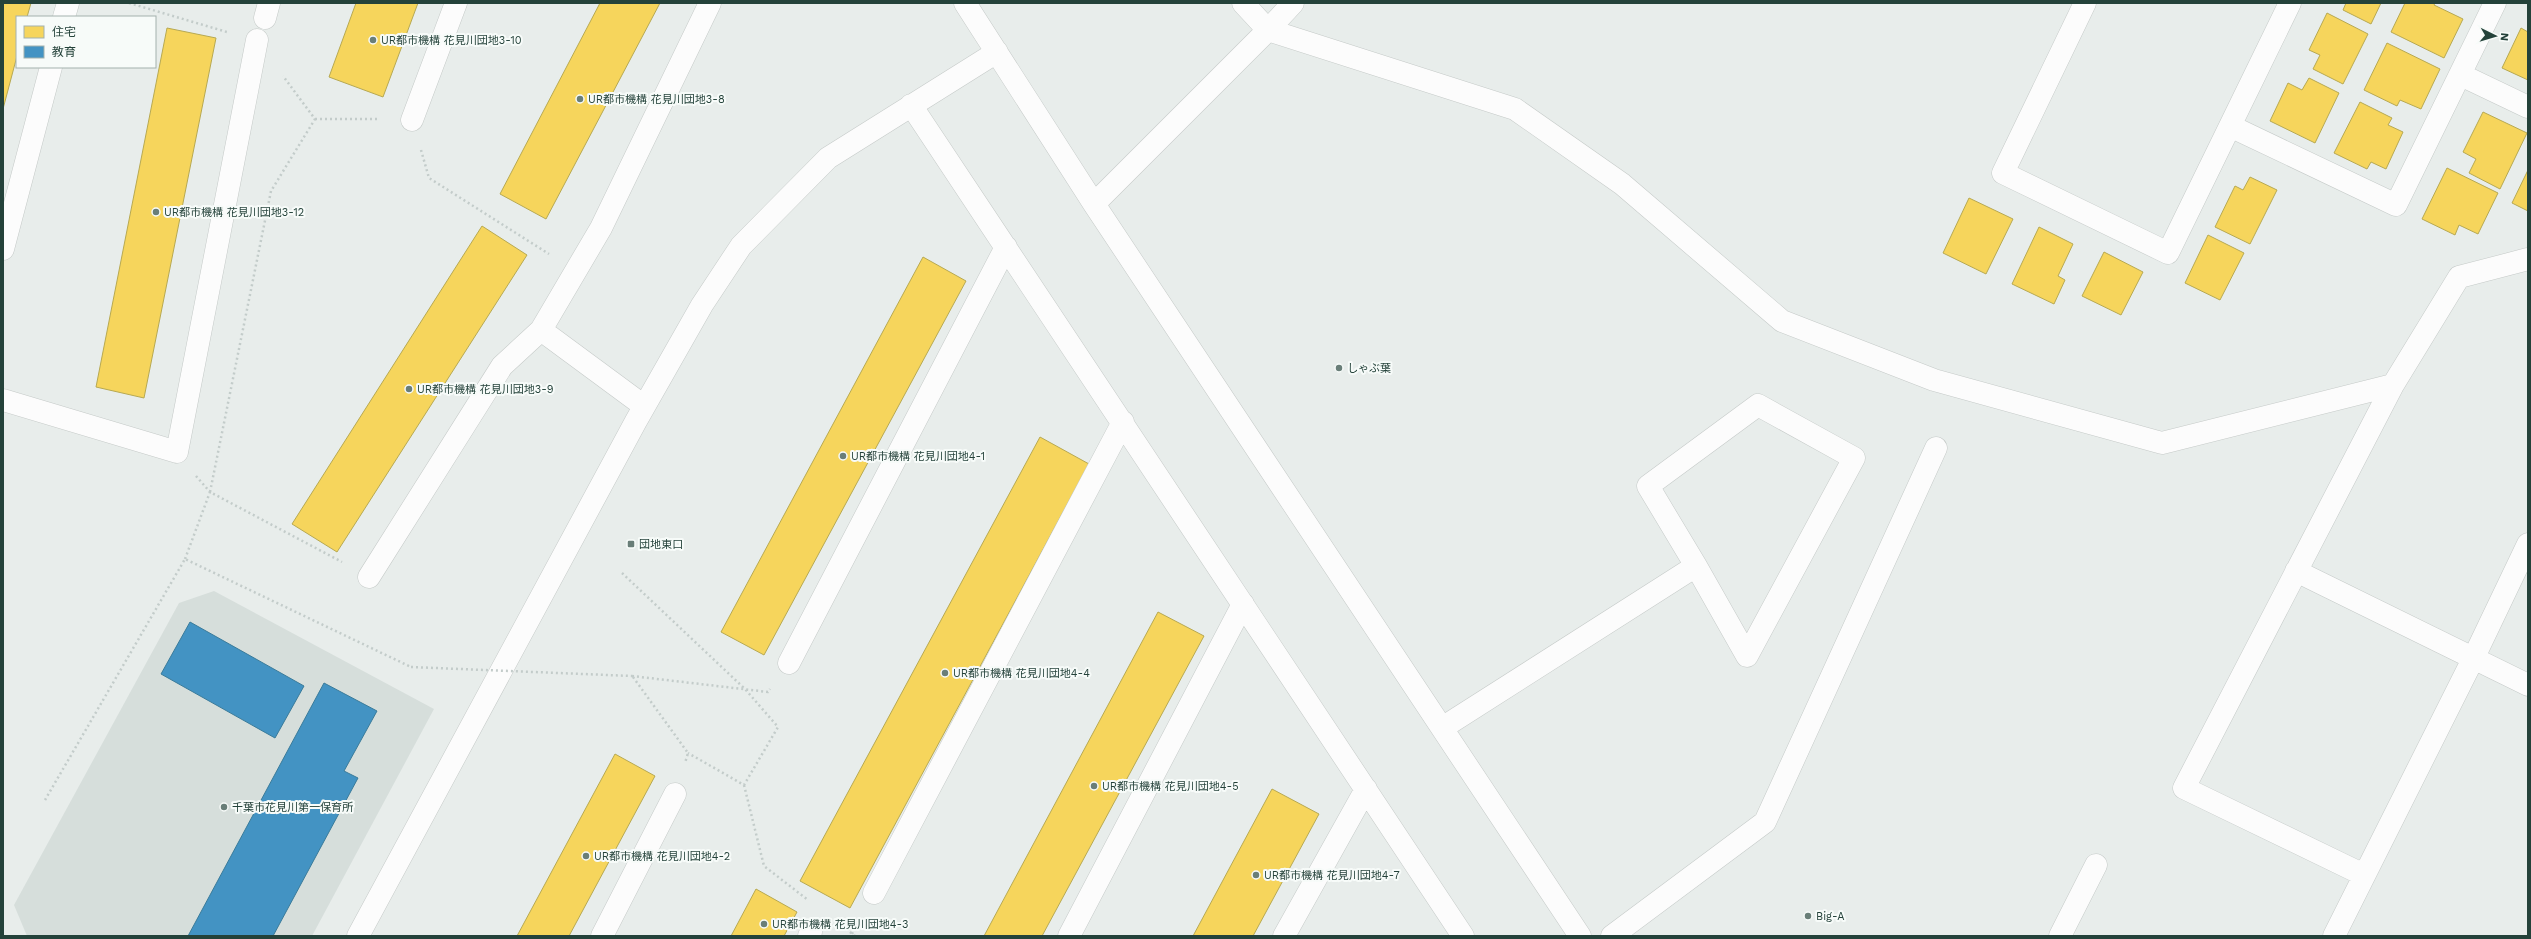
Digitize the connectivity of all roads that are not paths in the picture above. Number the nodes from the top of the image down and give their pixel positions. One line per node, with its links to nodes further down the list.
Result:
1 (68, 3): 10 (street)
2 (456, 3): 18 (street)
3 (710, 3): 24 (street)
4 (965, 3): 13 (street)
5 (1243, 3): 11 (street)
6 (1293, 3): 11 (street)
7 (2085, 3): 19 (street)
8 (2290, 3): 19 (street)
9 (2495, 3): 15 (street)
10 (64, 16)
11 (1268, 30): 20 (street); 25 (street)
12 (257, 40): 26 (street)
13 (997, 52): 16 (street); 20 (street)
14 (51, 68): 22 (street)
15 (2461, 75): 17 (street); 19 (street)
16 (912, 104): 21 (street); 27 (street)
17 (2528, 107)
18 (412, 120)
19 (2230, 126)
20 (1094, 204): 38 (street)
21 (1006, 247): 28 (street); 36 (street)
22 (3, 249)
23 (2528, 259): 25 (street)
24 (541, 330): 27 (street); 33 (street)
25 (2392, 385): 32 (street)
26 (3, 400)
27 (644, 406): 44 (street)
28 (1123, 422): 34 (street); 43 (street)
29 (1936, 448): 50 (street)
30 (2528, 544): 35 (street)
31 (1696, 566): 31 (street); 38 (street)
32 (2296, 571): 35 (street); 42 (street)
33 (368, 577)
34 (1243, 604): 39 (street); 46 (street)
35 (2474, 657): 37 (street); 42 (street)
36 (789, 663)
37 (2528, 685)
38 (1442, 728): 49 (street)
39 (1366, 789): 47 (street); 48 (street)
40 (675, 794): 45 (street)
41 (2096, 865): 51 (street)
42 (2364, 875): 52 (street)
43 (874, 893)
44 (358, 936)
45 (602, 936)
46 (1069, 936)
47 (1284, 936)
48 (1463, 936)
49 (1580, 936)
50 (1612, 936)
51 (2060, 936)
52 (2334, 936)

